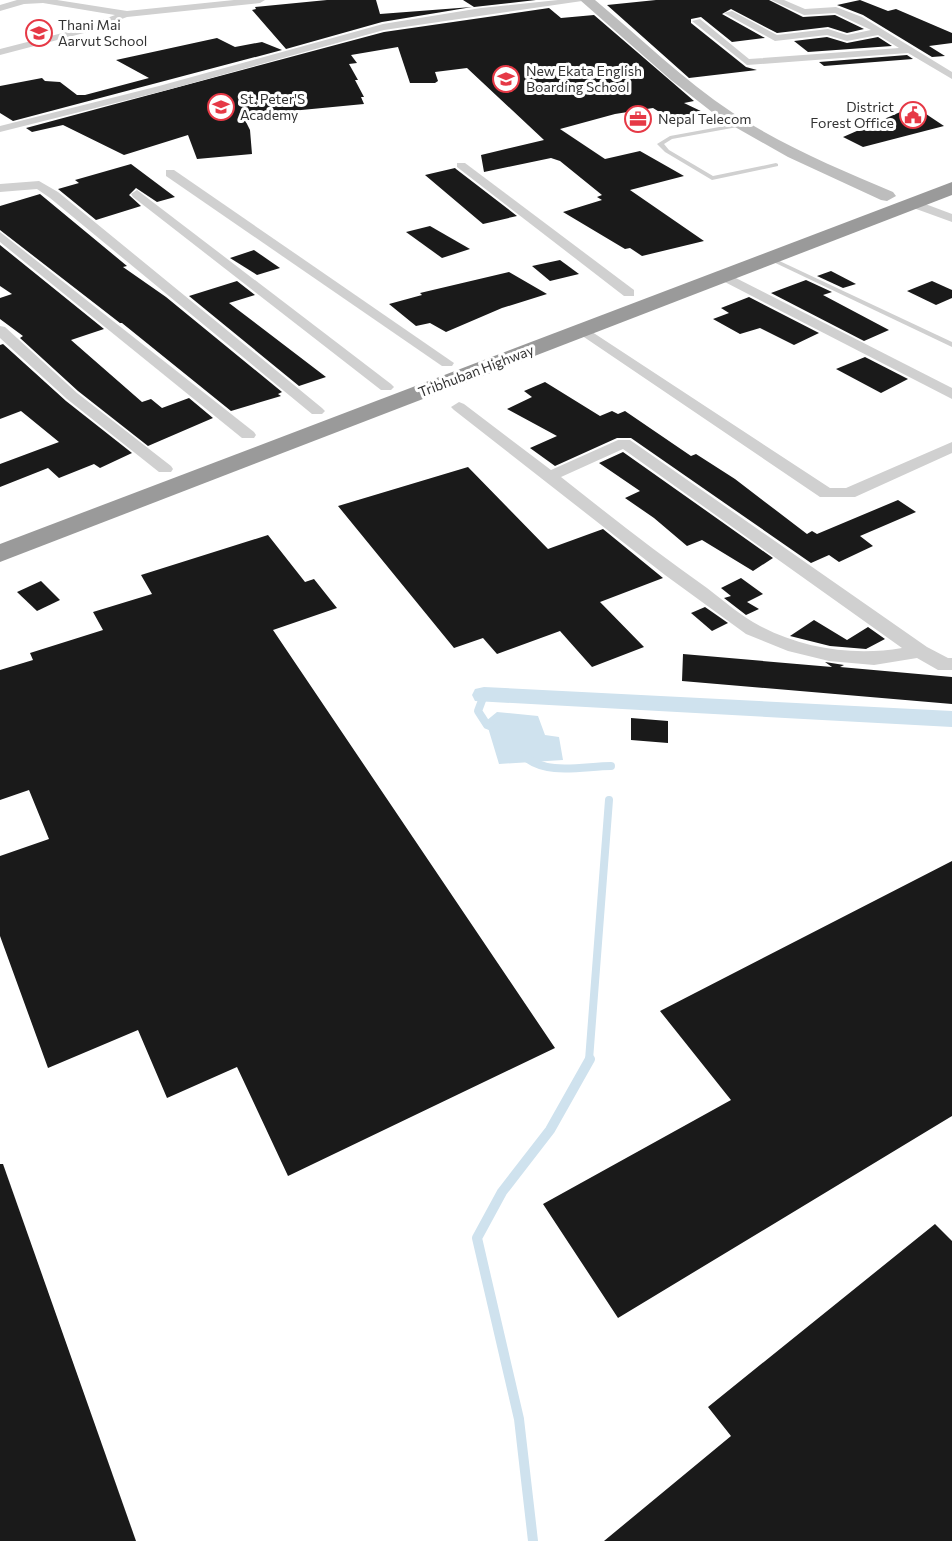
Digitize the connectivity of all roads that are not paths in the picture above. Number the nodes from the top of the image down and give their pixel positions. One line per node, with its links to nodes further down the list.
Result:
1 (40, 0): 6 (street); 8 (street)
2 (154, 0): 8 (street)
3 (260, 0): 8 (street)
4 (586, 0): 14 (main road); 15 (street)
5 (776, 0): 10 (street)
6 (0, 8)
7 (729, 13): 10 (street)
8 (127, 14): 12 (street)
9 (697, 21): 11 (street)
10 (881, 31): 11 (street)
11 (912, 50): 13 (street)
12 (0, 52)
13 (952, 76)
14 (741, 124): 17 (lane); 23 (main road)
15 (0, 129)
16 (461, 165): 29 (street)
17 (776, 165)
18 (952, 172): 23 (highway, Tribhuban Highway)
19 (170, 173): 33 (street)
20 (0, 188): 37 (street)
21 (952, 188): 24 (highway, Tribhuban Highway)
22 (137, 194): 34 (street)
23 (887, 196): 29 (highway, Tribhuban Highway)
24 (912, 203): 25 (street); 27 (highway, Tribhuban Highway)
25 (952, 218)
26 (0, 236): 38 (street)
27 (769, 258): 28 (highway, Tribhuban Highway); 32 (lane)
28 (724, 276): 31 (highway, Tribhuban Highway); 35 (street)
29 (629, 292): 33 (highway, Tribhuban Highway)
30 (0, 330): 40 (street)
31 (583, 330): 39 (street); 43 (highway, Tribhuban Highway)
32 (952, 345)
33 (447, 363): 34 (highway, Tribhuban Highway)
34 (386, 387): 37 (highway, Tribhuban Highway)
35 (952, 394)
36 (459, 408): 41 (street)
37 (317, 411): 38 (highway, Tribhuban Highway)
38 (248, 435): 40 (highway, Tribhuban Highway)
39 (952, 447)
40 (165, 469): 42 (highway, Tribhuban Highway)
41 (548, 477): 44 (street); 44 (street)
42 (0, 532)
43 (0, 554)
44 (920, 651): 45 (street)
45 (952, 664)

